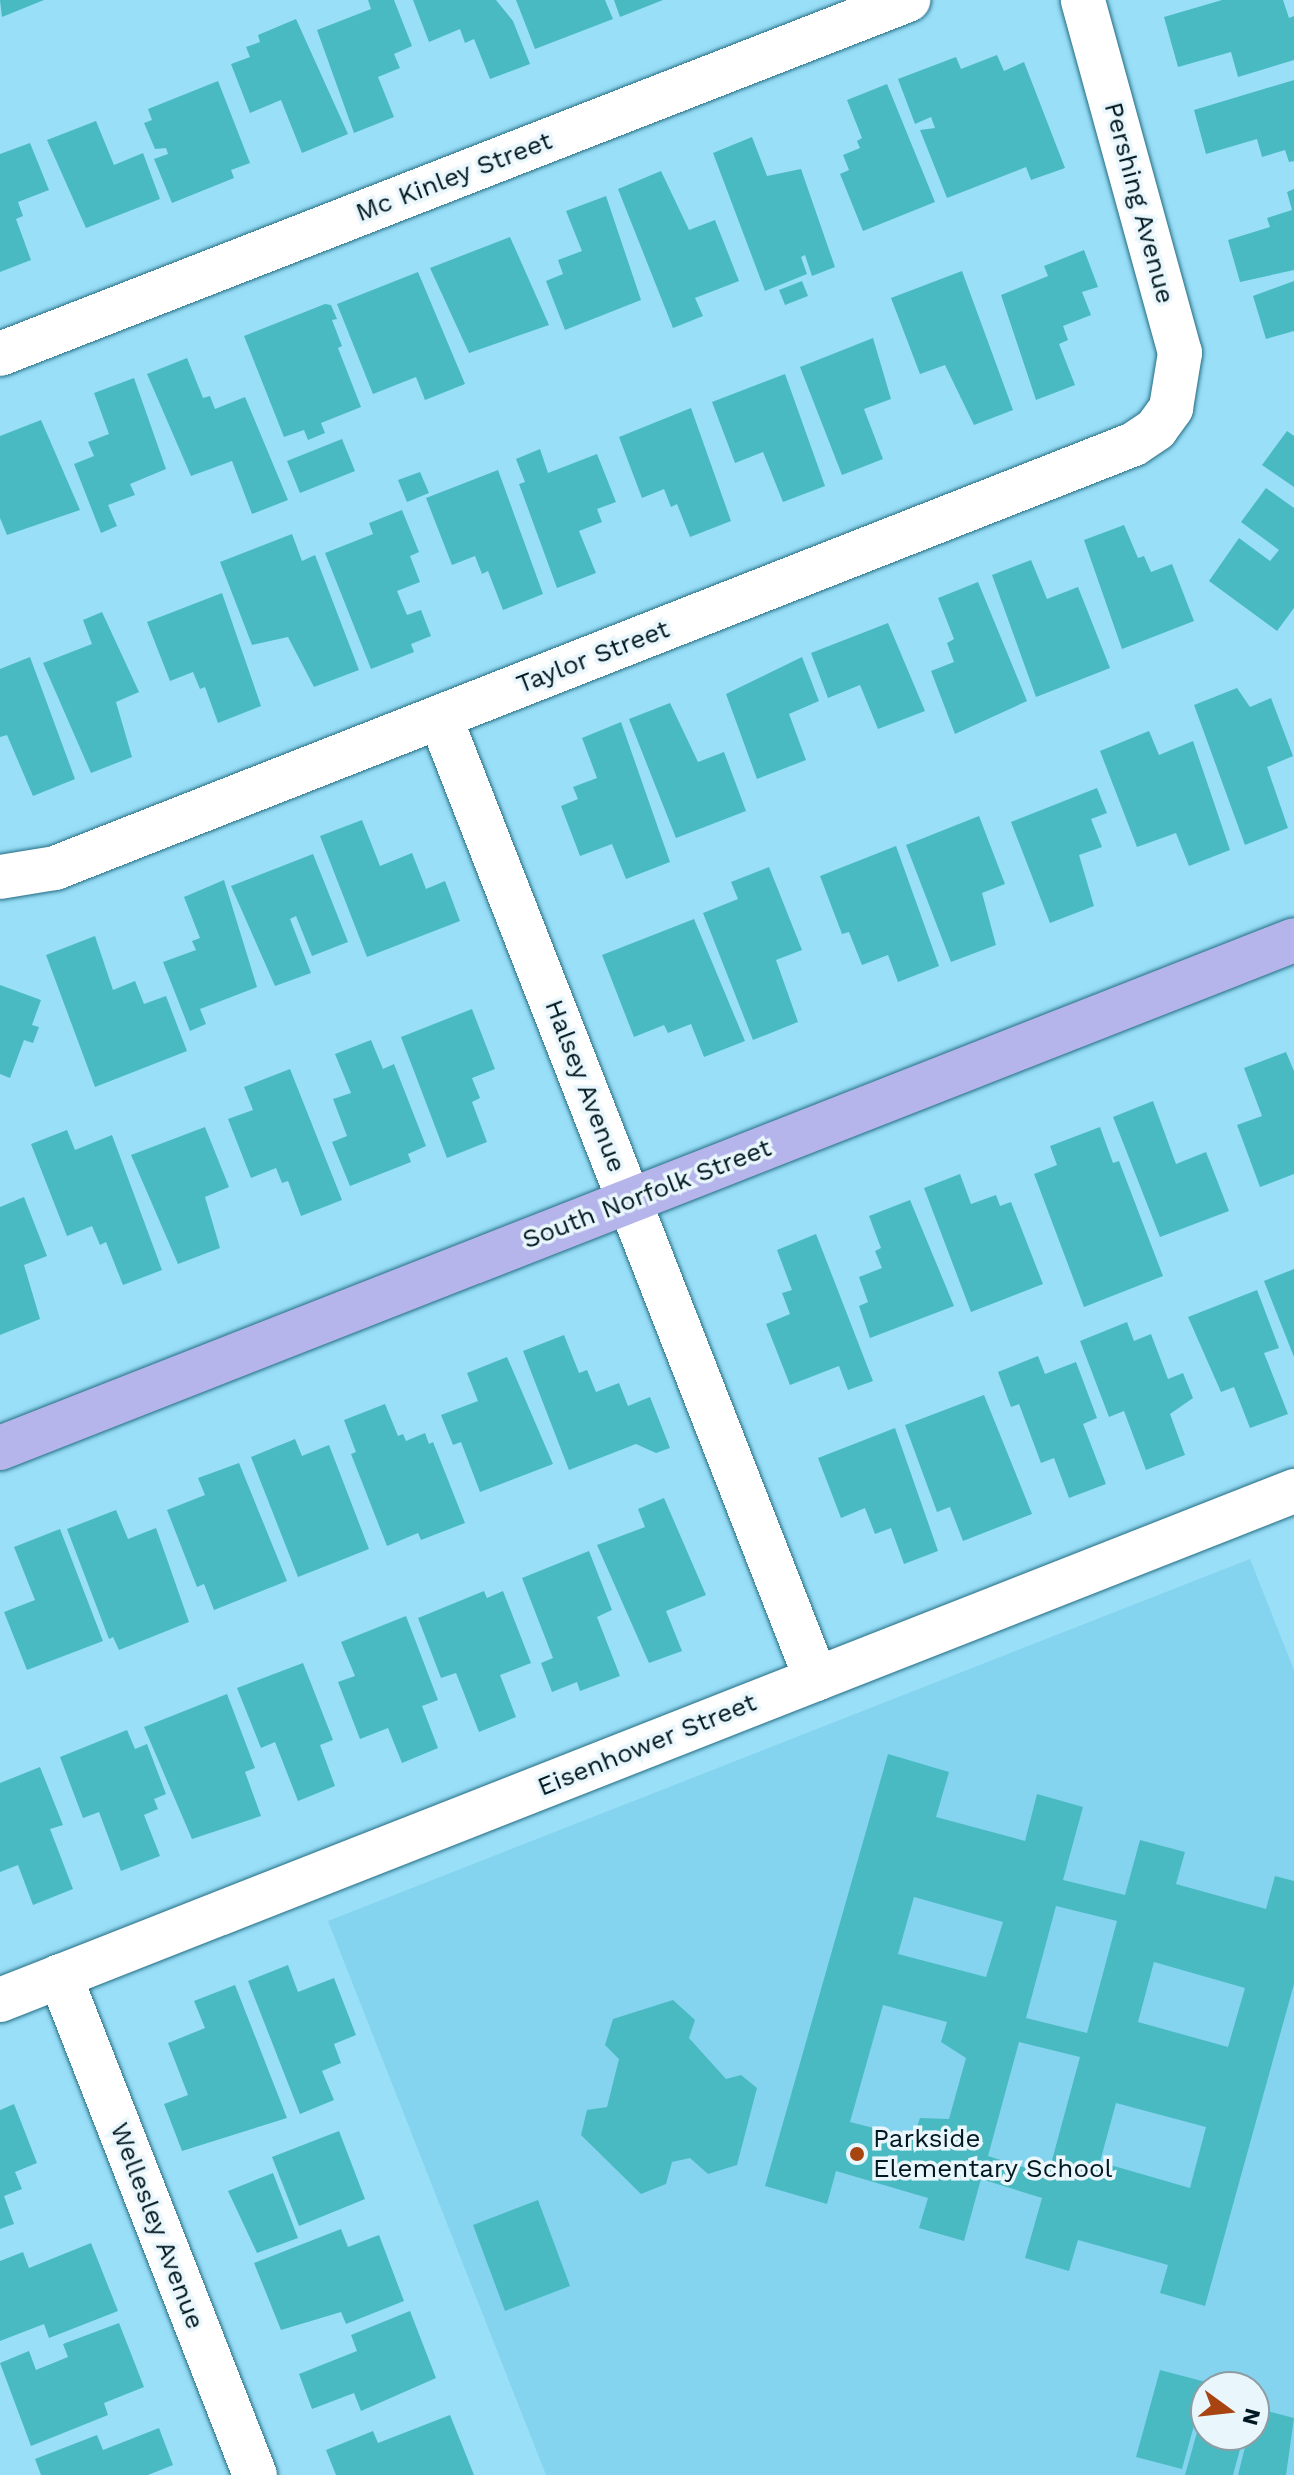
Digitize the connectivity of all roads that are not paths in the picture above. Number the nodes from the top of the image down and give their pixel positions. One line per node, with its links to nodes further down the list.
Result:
1 (908, 0): 3 (street, Mc Kinley Street)
2 (1083, 0): 4 (street, Pershing Avenue)
3 (0, 354)
4 (1171, 408): 5 (street, Taylor Street)
5 (440, 717): 6 (street, Taylor Street); 8 (street, Halsey Avenue)
6 (0, 877)
7 (1294, 940): 8 (main road, South Norfolk Street)
8 (630, 1201): 9 (main road, South Norfolk Street); 11 (street, Halsey Avenue)
9 (0, 1448)
10 (1294, 1491): 11 (street, Eisenhower Street)
11 (816, 1679): 12 (street, Eisenhower Street)
12 (60, 1976): 13 (street, Eisenhower Street); 14 (street, Wellesley Avenue)
13 (0, 2000)
14 (255, 2475)

